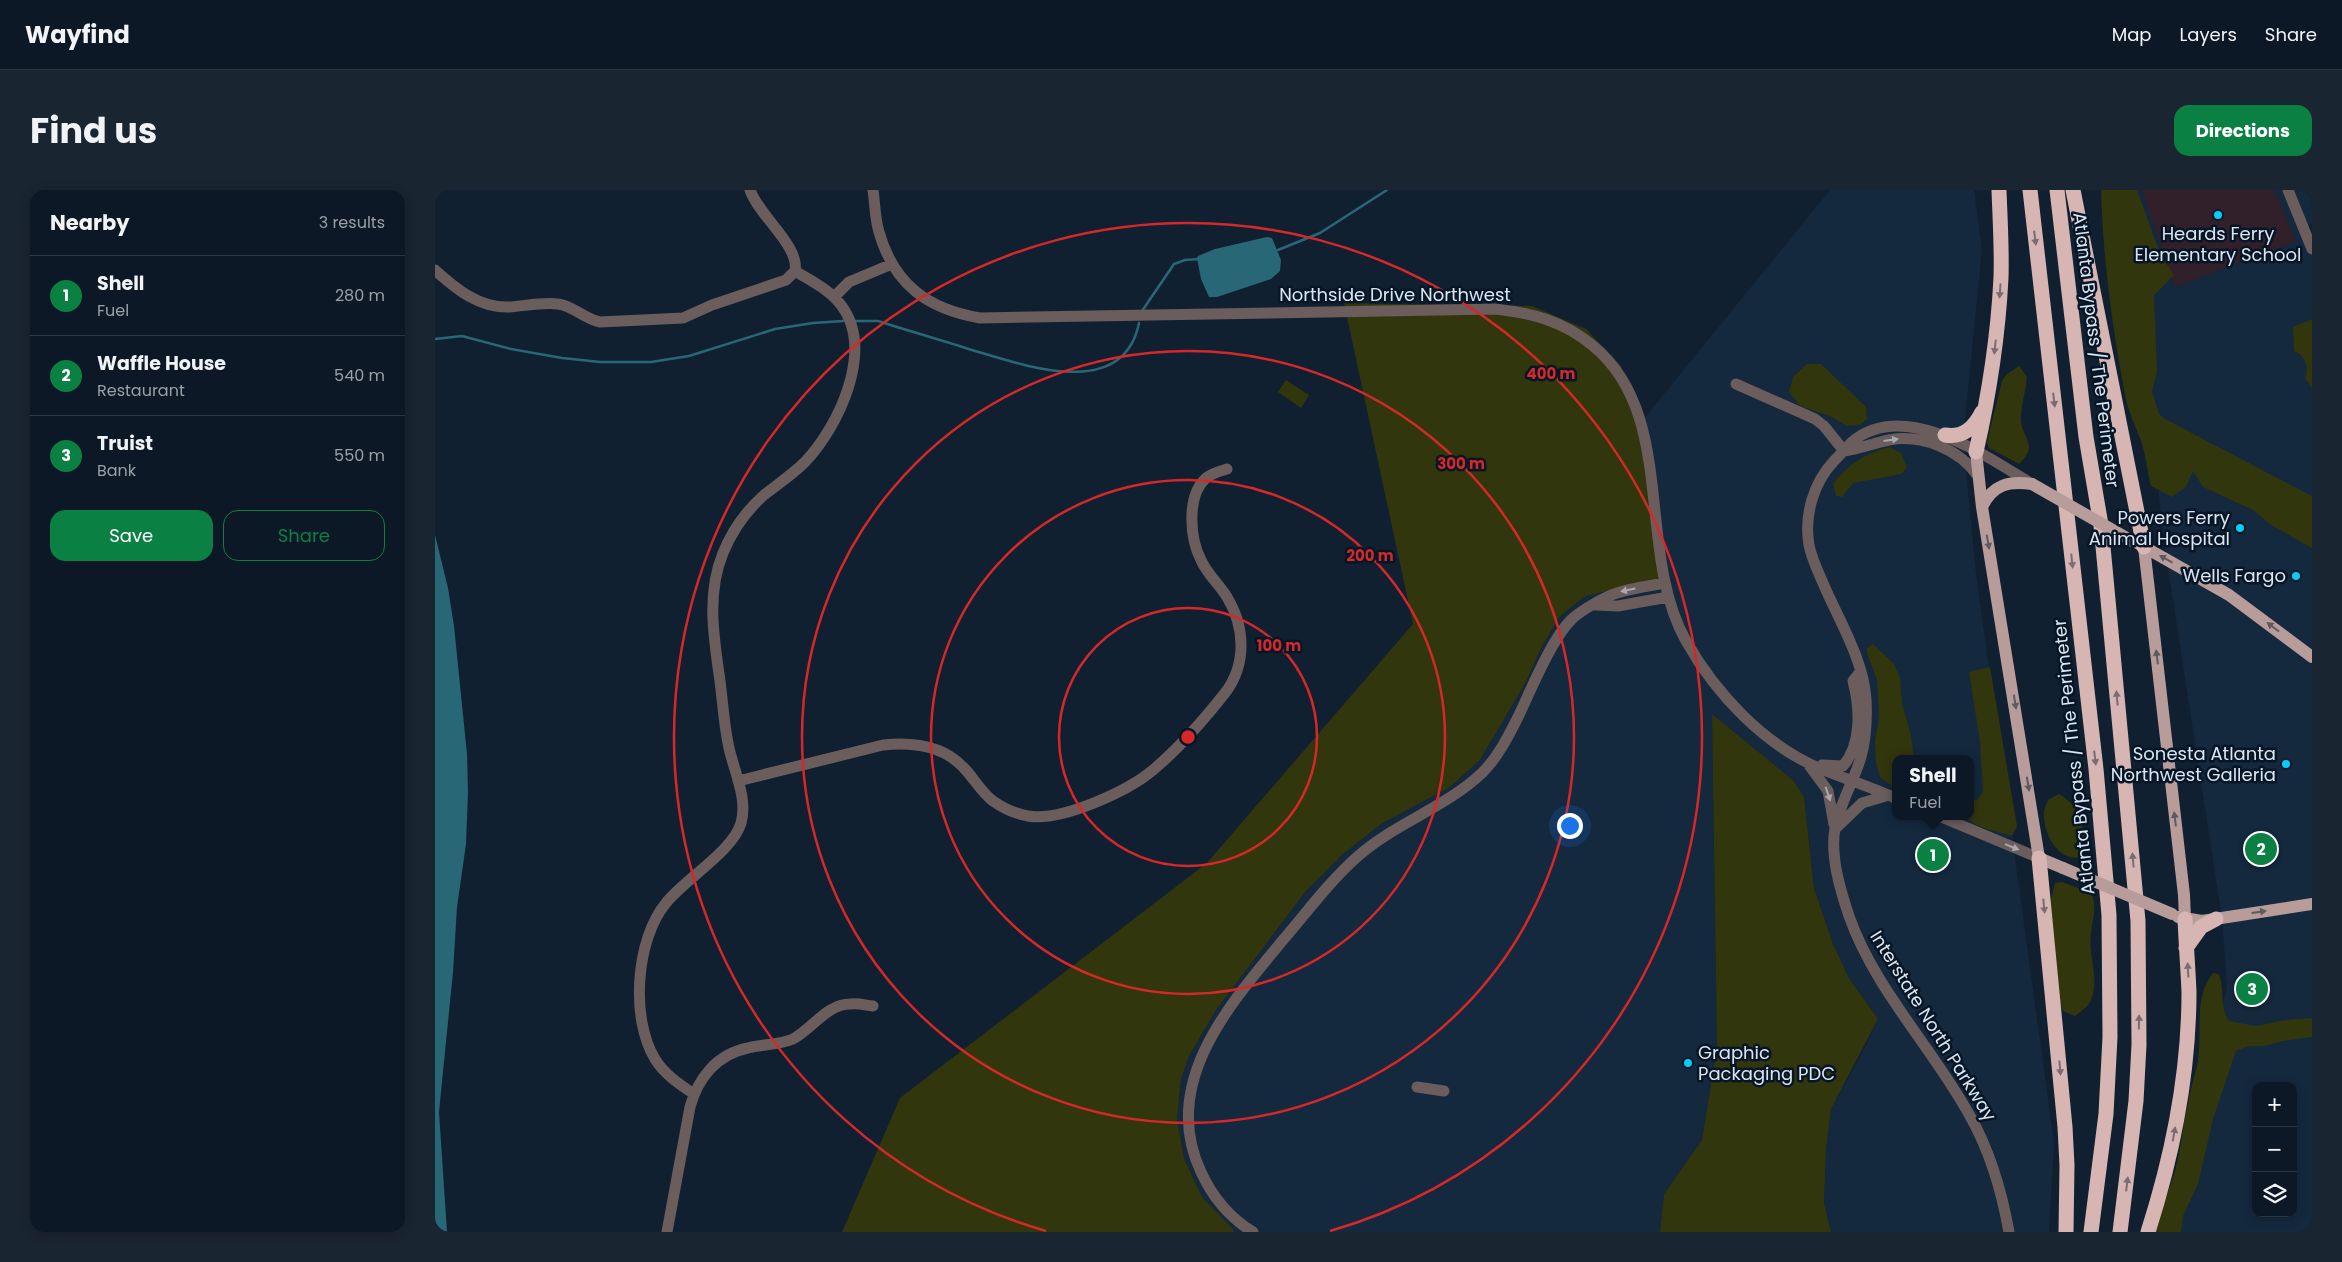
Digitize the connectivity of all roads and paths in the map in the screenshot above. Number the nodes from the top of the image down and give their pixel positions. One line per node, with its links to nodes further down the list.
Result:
1 (750, 190): 11 (street)
2 (873, 190): 9 (street, Northside Drive Northwest)
3 (1999, 190): 14 (highway, one-way to 14)
4 (2030, 190): 48 (highway, Atlanta Bypass / The Perimeter, one-way to 48)
5 (2057, 190): 49 (highway, Atlanta Bypass / The Perimeter, one-way to 5)
6 (2073, 190): 22 (highway)
7 (2288, 190): 8 (street)
8 (2312, 250)
9 (892, 264): 12 (street); 23 (street, Northside Drive Northwest)
10 (435, 270): 11 (street)
11 (795, 271): 12 (street)
12 (834, 297): 30 (street)
13 (1736, 384): 16 (street)
14 (1988, 399): 15 (highway); 17 (highway)
15 (1945, 435): 16 (street, Interstate North Parkway); 17 (street, Interstate North Parkway)
16 (1844, 451): 19 (street, one-way to 19); 27 (street, Interstate North Parkway)
17 (1976, 452): 19 (main road); 20 (street, Interstate North Parkway)
18 (1227, 469): 30 (street)
19 (1978, 476): 21 (main road)
20 (2032, 484): 21 (main road); 22 (main road, bridge)
21 (1982, 506): 35 (main road, one-way to 35)
22 (2138, 544): 26 (main road, one-way to 22); 37 (main road, one-way to 22)
23 (1665, 583): 24 (street, Northside Drive Northwest); 25 (street, one-way to 25)
24 (1668, 597): 25 (street); 28 (street, Northside Drive Northwest)
25 (1594, 605): 45 (street)
26 (2312, 657)
27 (1861, 671): 28 (street); 29 (street, Interstate North Parkway)
28 (1806, 762): 29 (street, Northside Drive Northwest); 34 (street, one-way to 34)
29 (1852, 780): 31 (street, Northside Drive Northwest); 34 (street, Interstate North Parkway)
30 (738, 781): 43 (street)
31 (1892, 796)
32 (1892, 796): 34 (street)
33 (1949, 820): 35 (street, one-way to 35)
34 (1835, 831): 46 (street, Interstate North Parkway)
35 (2039, 858): 37 (main road, bridge); 47 (highway, one-way to 47)
36 (2312, 904): 38 (main road, one-way to 36)
37 (2178, 917): 38 (main road); 39 (highway)
38 (2217, 919): 39 (highway)
39 (2186, 948): 50 (highway, one-way to 39)
40 (873, 1006): 43 (street)
41 (1417, 1087): 42 (street)
42 (1444, 1091)
43 (694, 1094): 44 (street)
44 (667, 1232)
45 (1253, 1232)
46 (2009, 1232)
47 (2066, 1232)
48 (2091, 1232)
49 (2120, 1232)
50 (2148, 1232)

